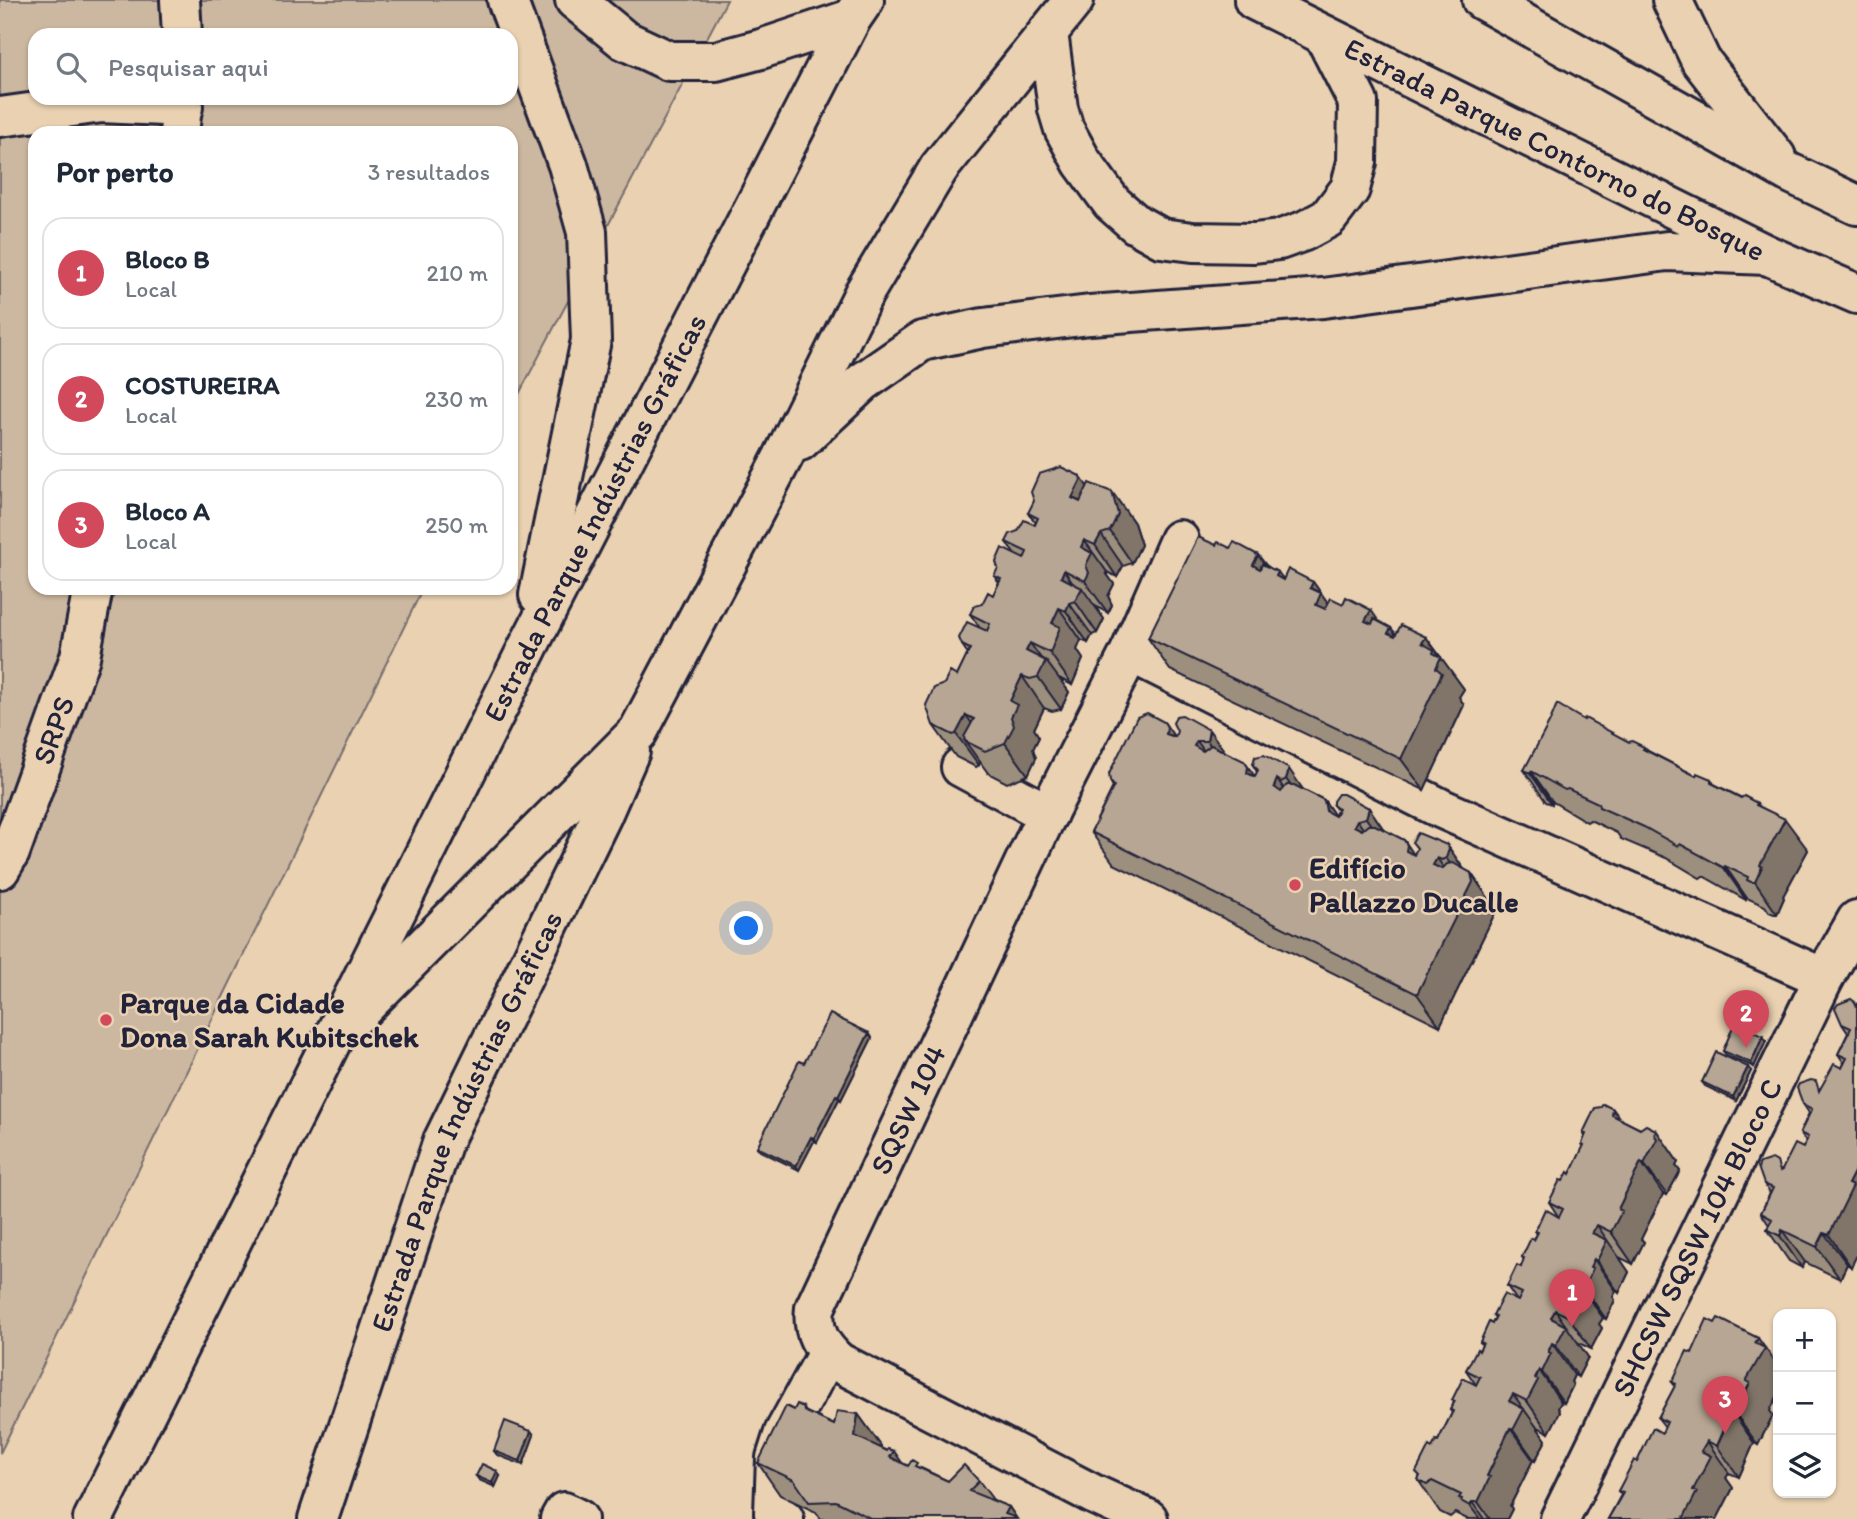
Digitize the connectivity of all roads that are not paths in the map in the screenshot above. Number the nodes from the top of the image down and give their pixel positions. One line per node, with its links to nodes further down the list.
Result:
1 (180, 0): 9 (main road)
2 (507, 0): 10 (main road)
3 (575, 0): 7 (main road)
4 (1254, 0): 12 (main road, Estrada Parque Contorno do Bosque)
5 (1482, 0): 17 (main road)
6 (1672, 0): 17 (main road)
7 (857, 9): 24 (main road, Estrada Parque Indústrias Gráficas)
8 (1064, 13): 12 (main road); 21 (main road, Estrada Parque Indústrias Gráficas)
9 (182, 28)
10 (517, 28)
11 (518, 30): 24 (main road)
12 (1324, 35): 19 (main road, Estrada Parque Contorno do Bosque)
13 (87, 105): 16 (main road)
14 (118, 105): 15 (main road)
15 (182, 113)
16 (0, 117)
17 (1788, 172): 18 (main road)
18 (1857, 205)
19 (1768, 255): 20 (main road, Estrada Parque Contorno do Bosque); 21 (main road)
20 (1857, 294)
21 (783, 457): 26 (main road, Estrada Parque Indústrias Gráficas)
22 (1179, 540): 25 (main road, SQSW 104)
23 (92, 595): 29 (main road, SRPS)
24 (528, 645): 32 (main road, Estrada Parque Indústrias Gráficas)
25 (1130, 652): 28 (main road, SQSW 104); 31 (main road)
26 (638, 732): 32 (main road, Estrada Parque Indústrias Gráficas); 35 (main road, Estrada Parque Indústrias Gráficas)
27 (961, 766): 28 (main road)
28 (1048, 814): 33 (main road, SQSW 104)
29 (0, 869)
30 (1857, 920): 31 (main road, SHCSW SQSW 104 Bloco C)
31 (1824, 978): 40 (main road, SHCSW SQSW 104 Bloco C)
32 (332, 1038): 34 (main road, Estrada Parque Indústrias Gráficas)
33 (828, 1353): 38 (main road); 39 (main road)
34 (93, 1519)
35 (318, 1519)
36 (560, 1519): 37 (main road)
37 (578, 1519)
38 (785, 1519)
39 (1148, 1519)
40 (1560, 1519)

